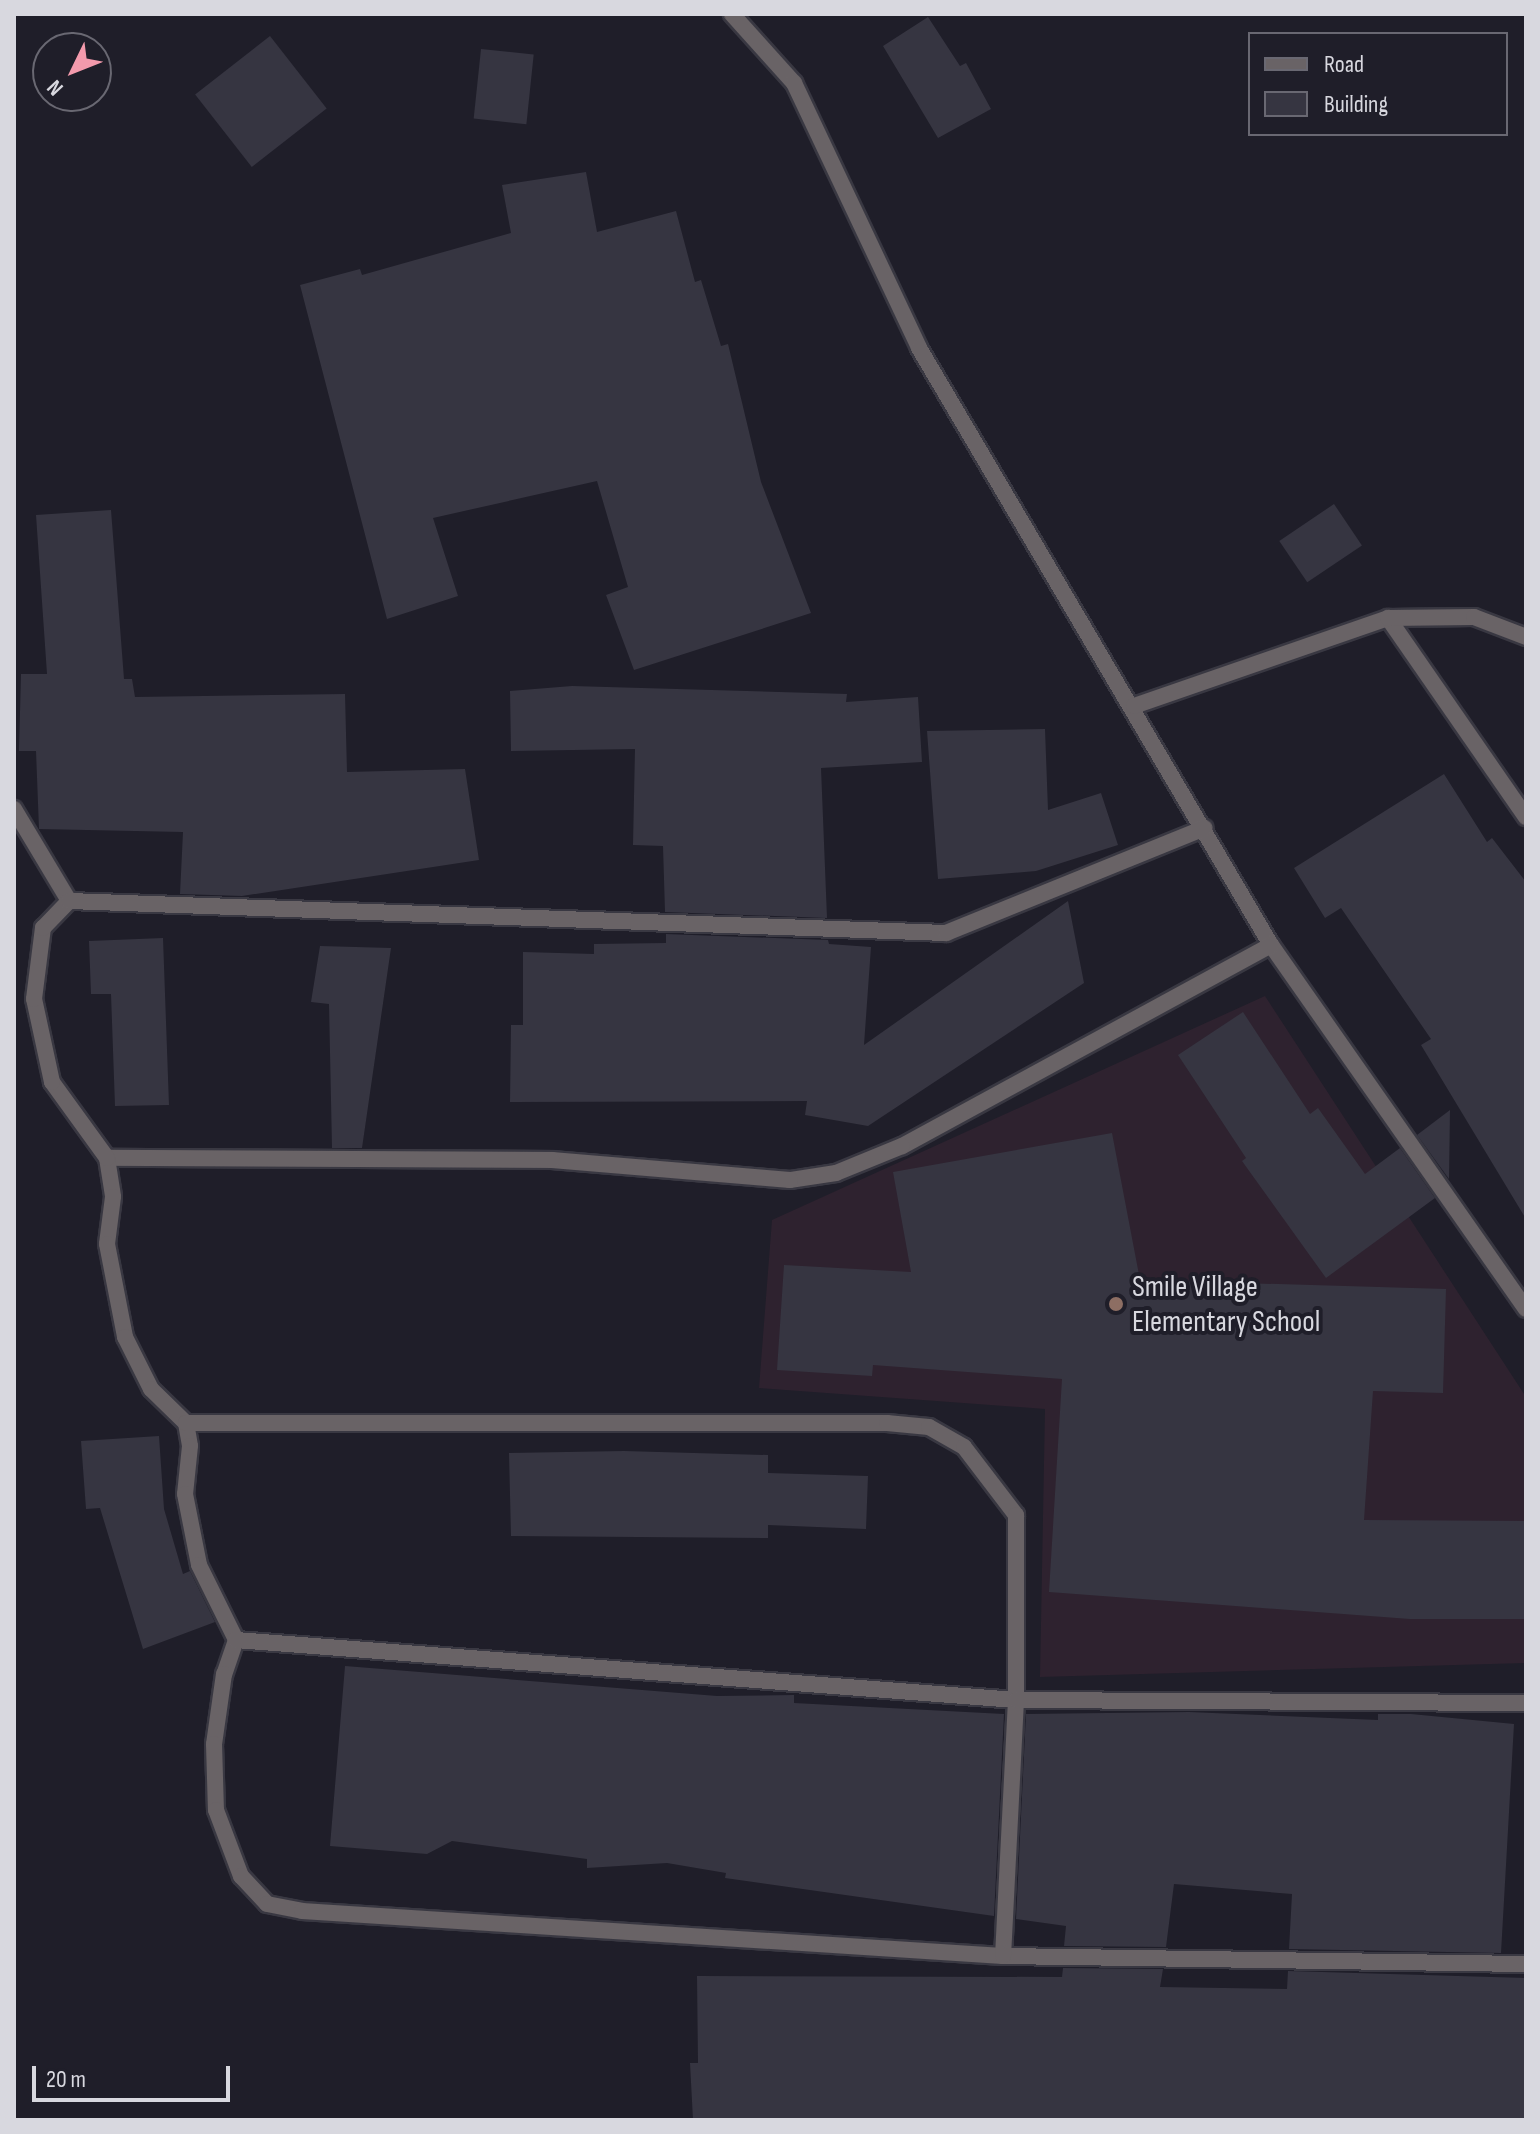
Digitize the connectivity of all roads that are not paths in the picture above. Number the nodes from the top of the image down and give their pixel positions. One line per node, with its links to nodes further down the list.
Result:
1 (732, 14): 4 (street)
2 (1388, 618): 3 (street); 4 (street); 6 (street)
3 (1526, 637)
4 (1134, 706): 7 (street)
5 (14, 809): 8 (street)
6 (1526, 817)
7 (1204, 828): 8 (street); 9 (street)
8 (69, 901): 10 (street)
9 (1271, 945): 10 (street); 11 (street)
10 (107, 1158): 12 (street)
11 (1526, 1309)
12 (186, 1423): 13 (street); 14 (street)
13 (236, 1640): 14 (street); 16 (street)
14 (1016, 1700): 15 (street); 16 (street)
15 (1526, 1703)
16 (1003, 1956): 17 (street)
17 (1526, 1964)

